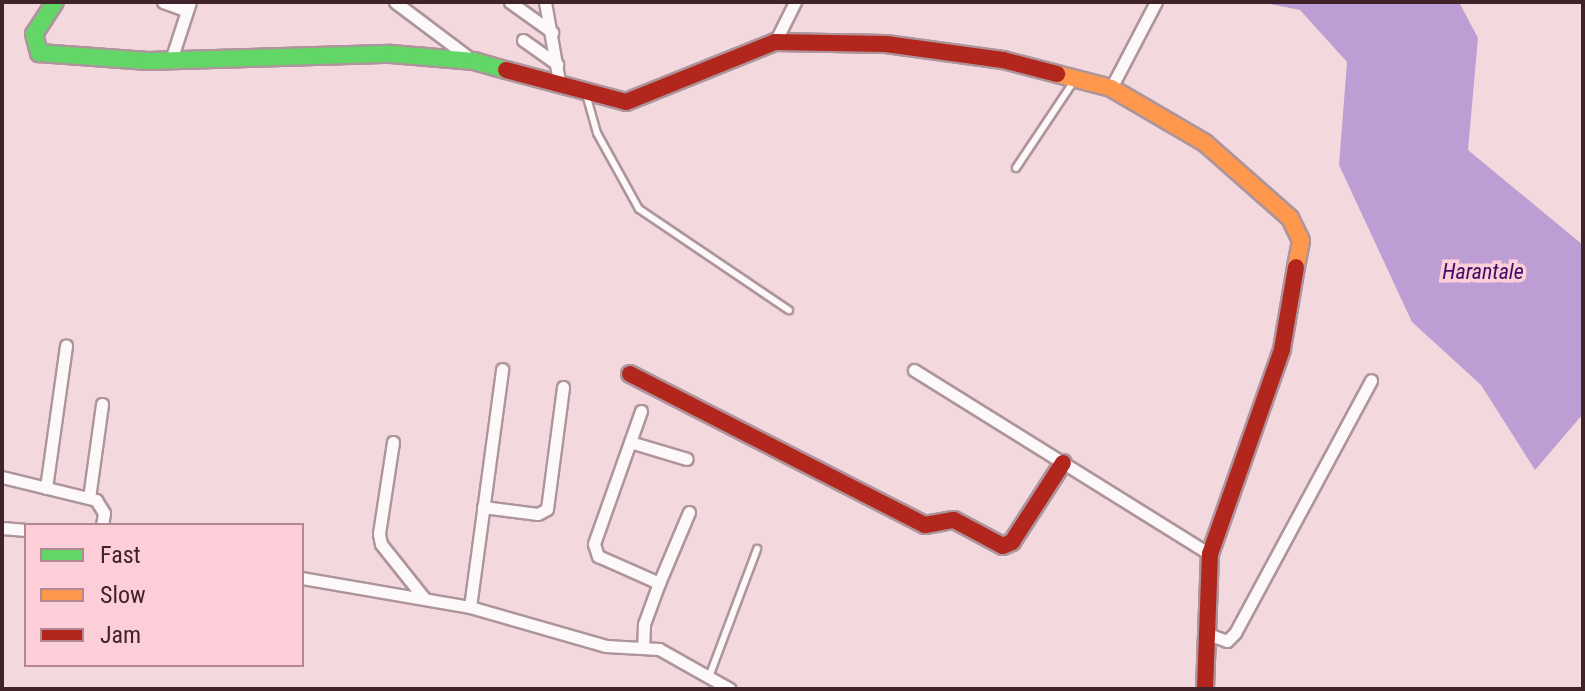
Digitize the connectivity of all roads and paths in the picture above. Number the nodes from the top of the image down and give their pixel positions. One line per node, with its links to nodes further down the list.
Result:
1 (55, 2): 12 (street)
2 (163, 2): 8 (street)
3 (395, 2): 13 (street)
4 (510, 2): 9 (street)
5 (545, 2): 9 (street)
6 (795, 2): 11 (street)
7 (1156, 2): 17 (street)
8 (188, 6): 12 (street)
9 (552, 32): 14 (street)
10 (523, 40): 14 (street)
11 (775, 42): 15 (street); 18 (street)
12 (171, 60): 13 (street)
13 (474, 61): 16 (street)
14 (557, 64): 16 (street)
15 (1076, 78): 17 (street); 19 (lane)
16 (559, 81): 18 (street)
17 (1111, 88): 42 (street)
18 (586, 91): 20 (lane)
19 (1016, 168)
20 (789, 310)
21 (66, 345): 34 (street)
22 (502, 369): 36 (street)
23 (914, 370): 32 (street)
24 (630, 374): 32 (street)
25 (1371, 380): 47 (street)
26 (563, 387): 36 (street)
27 (102, 404): 35 (street)
28 (641, 411): 30 (street)
29 (393, 442): 45 (street)
30 (630, 442): 31 (street); 44 (street)
31 (687, 459)
32 (1063, 463): 42 (street)
33 (2, 477): 34 (street)
34 (46, 488): 35 (street)
35 (89, 498): 38 (street)
36 (483, 507): 46 (street)
37 (689, 512): 44 (street)
38 (102, 523)
39 (2, 528): 40 (street)
40 (24, 530)
41 (757, 549): 49 (lane)
42 (1210, 554): 47 (street)
43 (304, 578): 45 (street)
44 (659, 583): 48 (street)
45 (424, 598): 46 (street)
46 (470, 607): 48 (street)
47 (1205, 633): 51 (street)
48 (643, 647): 49 (street)
49 (709, 677): 50 (street)
50 (730, 689)
51 (1205, 689)

